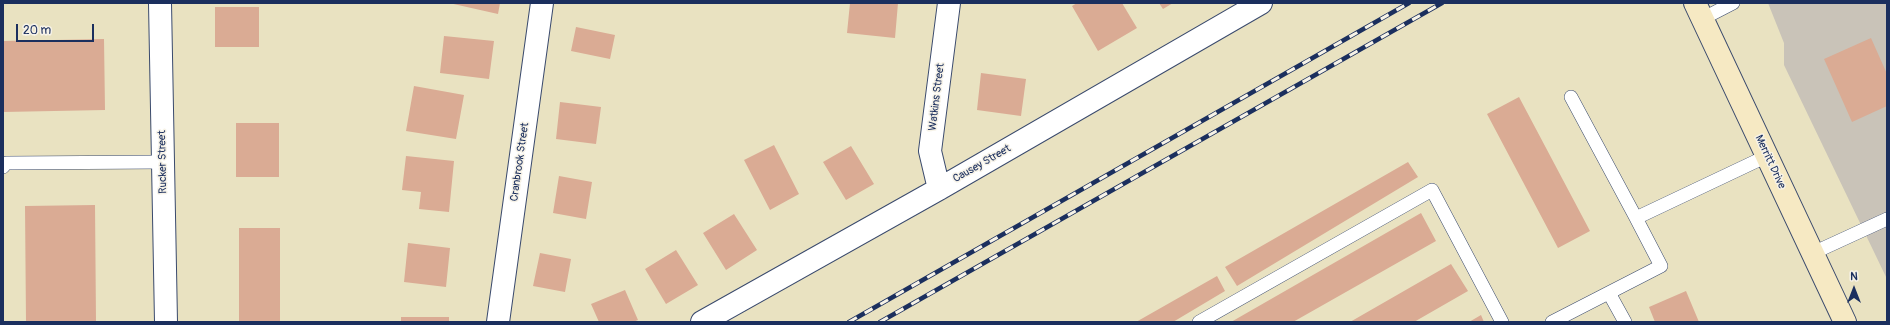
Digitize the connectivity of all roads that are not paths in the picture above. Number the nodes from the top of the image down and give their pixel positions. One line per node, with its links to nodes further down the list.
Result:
1 (160, 3): 9 (street, Rucker Street)
2 (542, 3): 17 (street, Cranbrook Street)
3 (949, 3): 11 (street, Watkins Street)
4 (1261, 3): 11 (street, Causey Street)
5 (1733, 3): 6 (lane)
6 (1698, 11): 8 (main road, Merritt Drive)
7 (1571, 97): 12 (lane)
8 (1767, 156): 12 (lane); 14 (main road, Merritt Drive)
9 (163, 162): 10 (lane); 16 (street, Rucker Street)
10 (3, 167)
11 (940, 189): 18 (street, Causey Street)
12 (1636, 218): 15 (lane)
13 (1887, 218): 14 (lane)
14 (1813, 253): 23 (main road, Merritt Drive)
15 (1609, 293): 21 (lane); 22 (lane)
16 (166, 322)
17 (498, 322)
18 (702, 322)
19 (1199, 322): 20 (lane)
20 (1502, 322)
21 (1552, 322)
22 (1625, 322)
23 (1845, 322)

